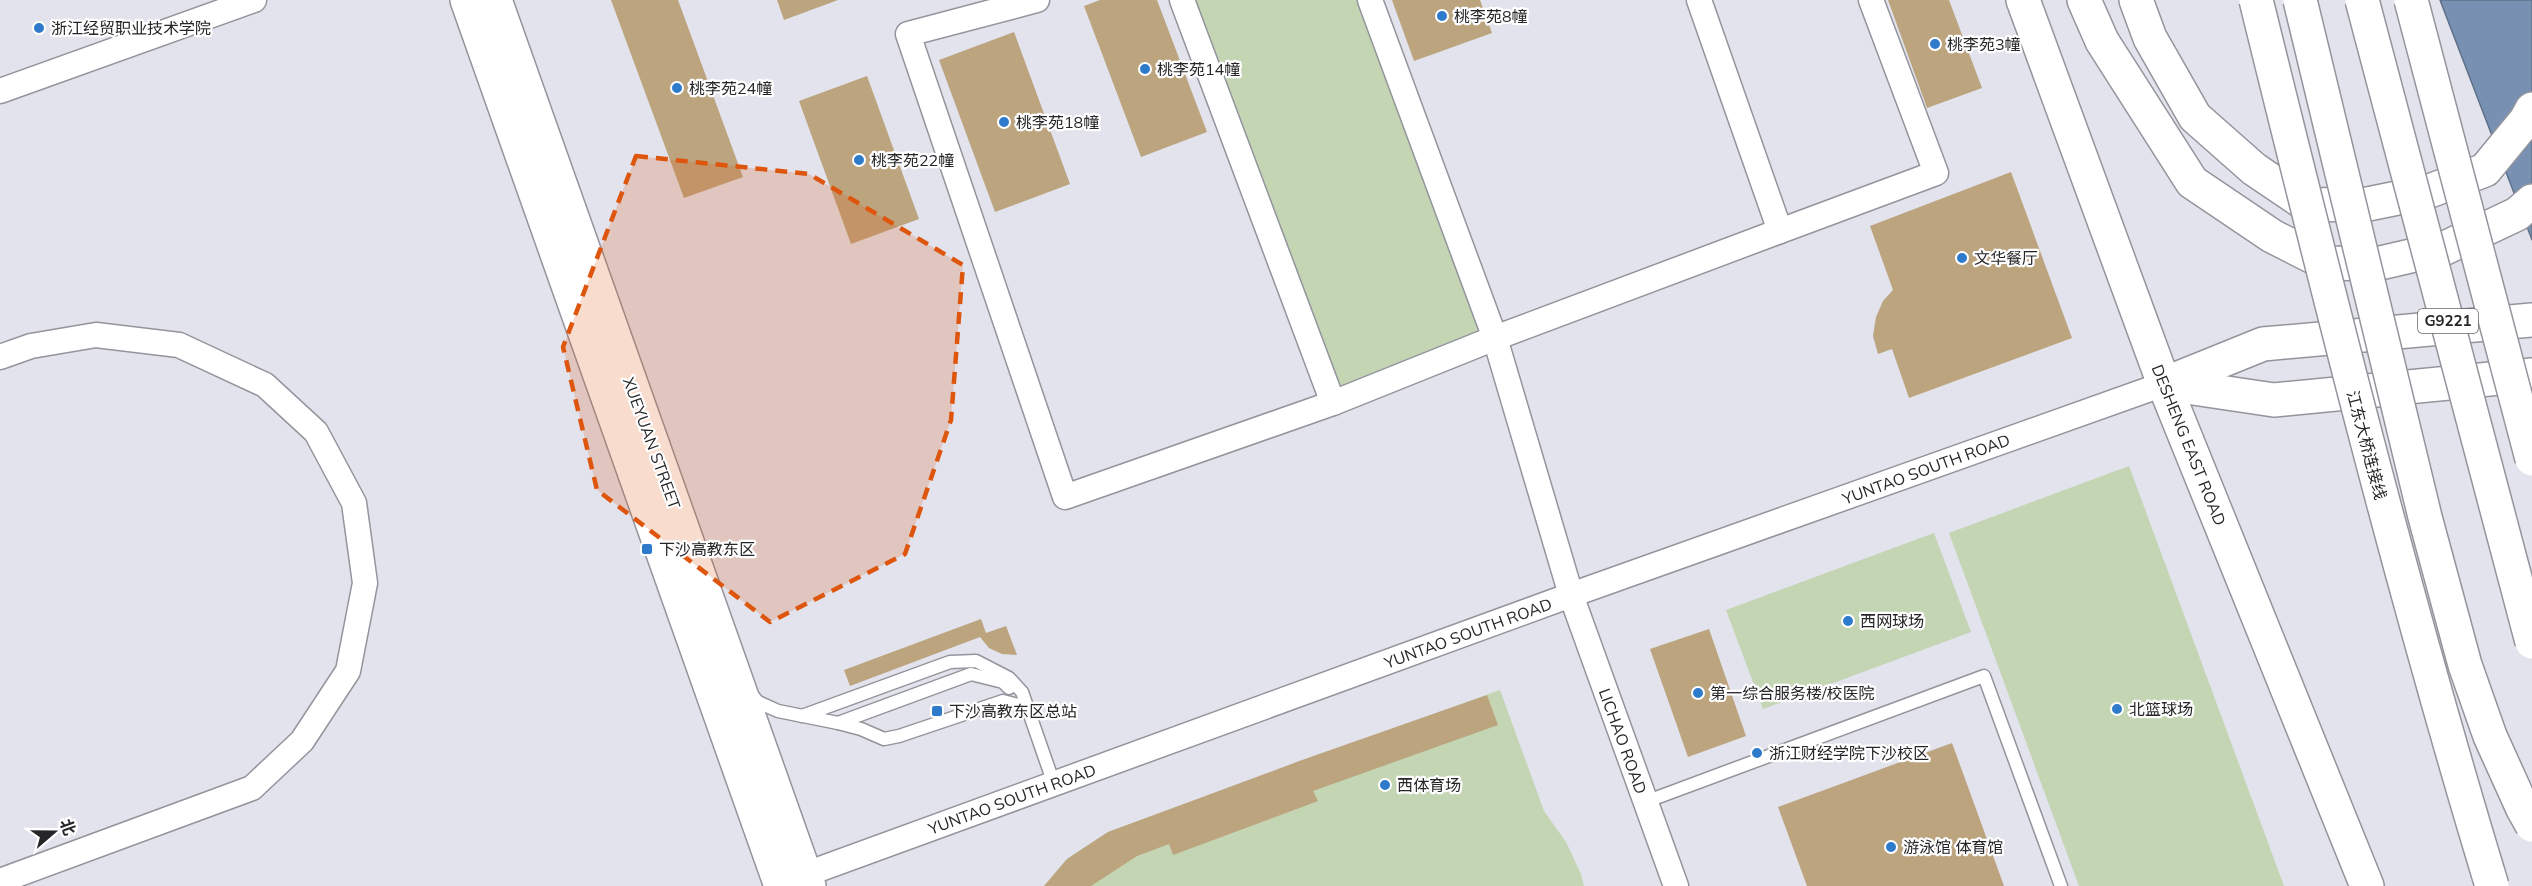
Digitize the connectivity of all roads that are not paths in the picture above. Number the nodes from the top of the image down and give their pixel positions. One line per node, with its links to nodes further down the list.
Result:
1 (254, 0): 16 (street)
2 (467, 0): 37 (main road)
3 (495, 0): 29 (main road, XUEYUAN STREET)
4 (1036, 0): 25 (street)
5 (1182, 0): 25 (street)
6 (1370, 0): 21 (street, LICHAO ROAD)
7 (1699, 0): 19 (street)
8 (1871, 0): 19 (street)
9 (2023, 0): 24 (main road, DESHENG EAST ROAD)
10 (2084, 0): 18 (main road, bridge)
11 (2136, 0): 17 (main road, bridge)
12 (2256, 0): 41 (main road, 江东大桥连接线, bridge)
13 (2300, 0): 35 (main road, bridge)
14 (2362, 0): 28 (main road, G9221, bridge)
15 (2411, 0): 26 (main road, G9221, bridge)
16 (0, 91)
17 (2532, 109)
18 (2532, 201)
19 (1780, 231): 21 (street)
20 (2532, 320): 24 (main road)
21 (1495, 338): 25 (street); 27 (street, LICHAO ROAD)
22 (0, 357): 36 (street)
23 (2532, 375): 24 (main road)
24 (2164, 384): 27 (street, YUNTAO SOUTH ROAD); 40 (main road, DESHENG EAST ROAD)
25 (1333, 403)
26 (2532, 459)
27 (1571, 595): 33 (street, YUNTAO SOUTH ROAD); 34 (street, LICHAO ROAD)
28 (2532, 642)
29 (735, 679): 31 (lane); 37 (main road, XUEYUAN STREET)
30 (1029, 708): 31 (lane); 32 (lane); 32 (lane); 33 (lane)
31 (802, 716): 32 (lane)
32 (838, 723)
33 (1054, 784): 37 (street, YUNTAO SOUTH ROAD)
34 (1646, 802): 38 (street, LICHAO ROAD); 39 (lane)
35 (2532, 825)
36 (0, 881)
37 (790, 883)
38 (1676, 886)
39 (2061, 886)
40 (2367, 886)
41 (2492, 886)

